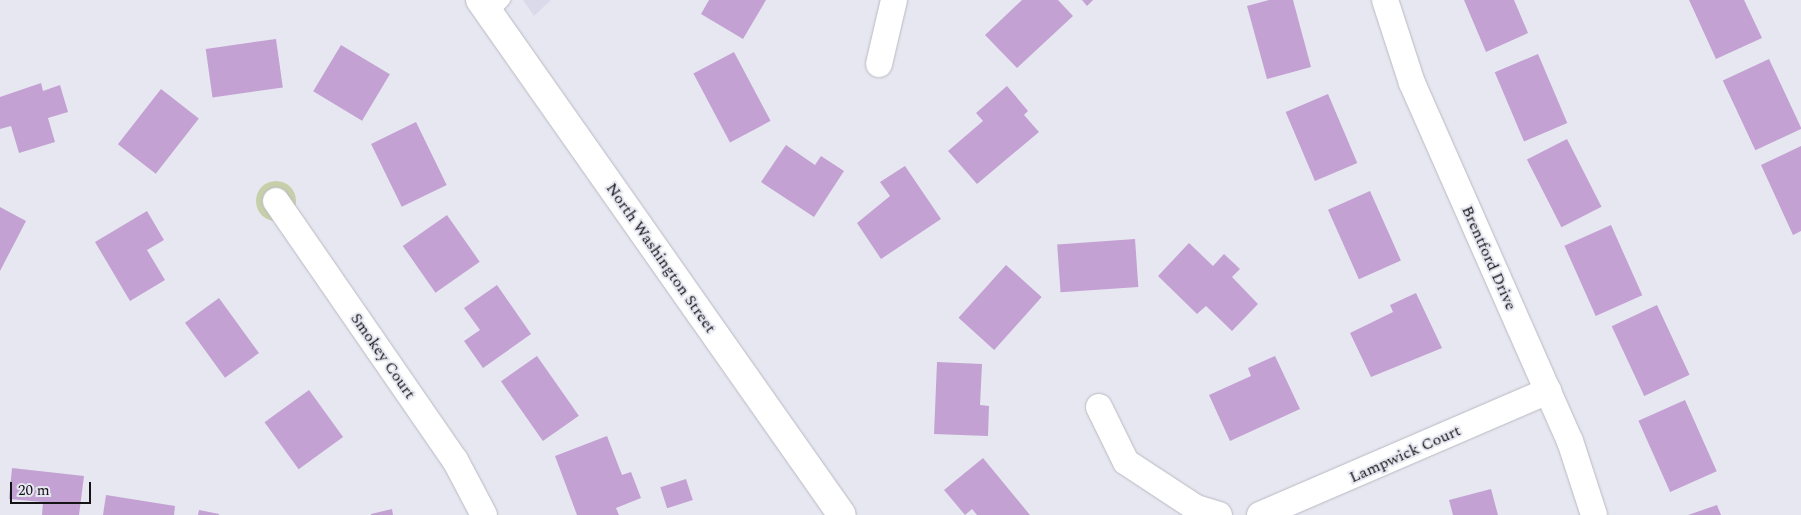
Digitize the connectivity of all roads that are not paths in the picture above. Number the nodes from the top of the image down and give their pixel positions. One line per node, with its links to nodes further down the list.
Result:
1 (894, 0): 4 (street)
2 (1385, 0): 6 (street, Brentford Drive)
3 (491, 5): 9 (main road, North Washington Street)
4 (879, 64)
5 (276, 201): 8 (street, Smokey Court)
6 (1548, 391): 11 (street, Lampwick Court); 12 (street, Brentford Drive)
7 (1099, 407): 10 (street)
8 (484, 515)
9 (842, 515)
10 (1219, 515)
11 (1260, 515)
12 (1594, 515)

